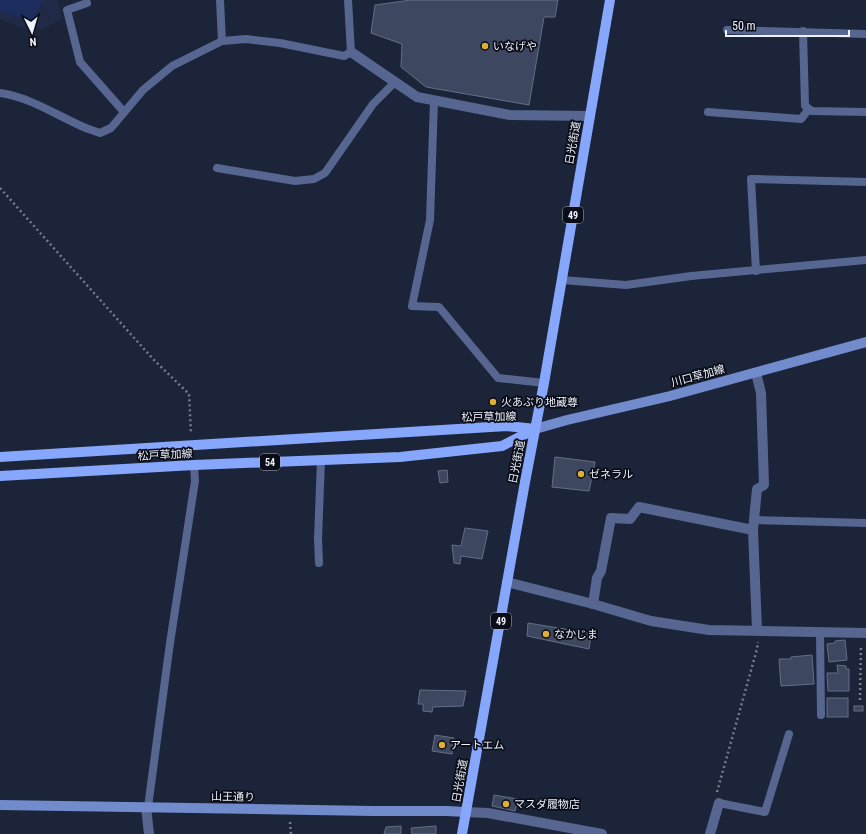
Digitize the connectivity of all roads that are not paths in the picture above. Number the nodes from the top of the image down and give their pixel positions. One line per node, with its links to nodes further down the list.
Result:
1 (220, 0): 8 (lane)
2 (348, 0): 9 (lane)
3 (610, 0): 17 (main road, 日光街道 / 49)
4 (87, 3): 14 (lane)
5 (727, 30): 6 (lane)
6 (803, 31): 7 (lane); 13 (lane)
7 (866, 34)
8 (222, 41): 9 (lane); 14 (lane)
9 (351, 52): 10 (street)
10 (395, 82): 12 (street); 18 (lane)
11 (0, 93): 14 (lane)
12 (434, 100): 17 (street); 25 (lane)
13 (809, 109): 15 (lane); 16 (lane)
14 (124, 112)
15 (708, 112)
16 (866, 112)
17 (590, 116): 22 (main road, 日光街道 / 49)
18 (216, 168)
19 (866, 182): 21 (lane)
20 (866, 260): 21 (lane)
21 (756, 271): 22 (lane)
22 (562, 280): 25 (main road, 日光街道 / 49)
23 (866, 342): 24 (street, 川口草加線)
24 (756, 373): 26 (street, 川口草加線); 32 (street)
25 (544, 383): 26 (main road, 日光街道 / 49)
26 (535, 429): 27 (main road, 松戸草加線 / 54); 28 (main road, 松戸草加線 / 54); 34 (main road, 日光街道 / 49)
27 (0, 458)
28 (321, 460): 29 (main road, 松戸草加線 / 54); 33 (lane)
29 (194, 465): 30 (main road, 松戸草加線 / 54); 43 (lane)
30 (0, 476)
31 (866, 523): 32 (lane)
32 (754, 525): 35 (street); 36 (street)
33 (320, 564)
34 (507, 582): 35 (street); 44 (main road, 日光街道 / 49)
35 (592, 604): 36 (street)
36 (758, 630): 37 (street)
37 (820, 632): 38 (street); 39 (lane)
38 (863, 633)
39 (821, 715)
40 (789, 734): 41 (lane)
41 (719, 803): 48 (street)
42 (0, 805): 43 (street, 山王通り)
43 (147, 807): 44 (street, 山王通り); 45 (street)
44 (466, 812): 46 (main road, 日光街道 / 49); 47 (street)
45 (149, 834)
46 (462, 834)
47 (602, 834)
48 (710, 834)

